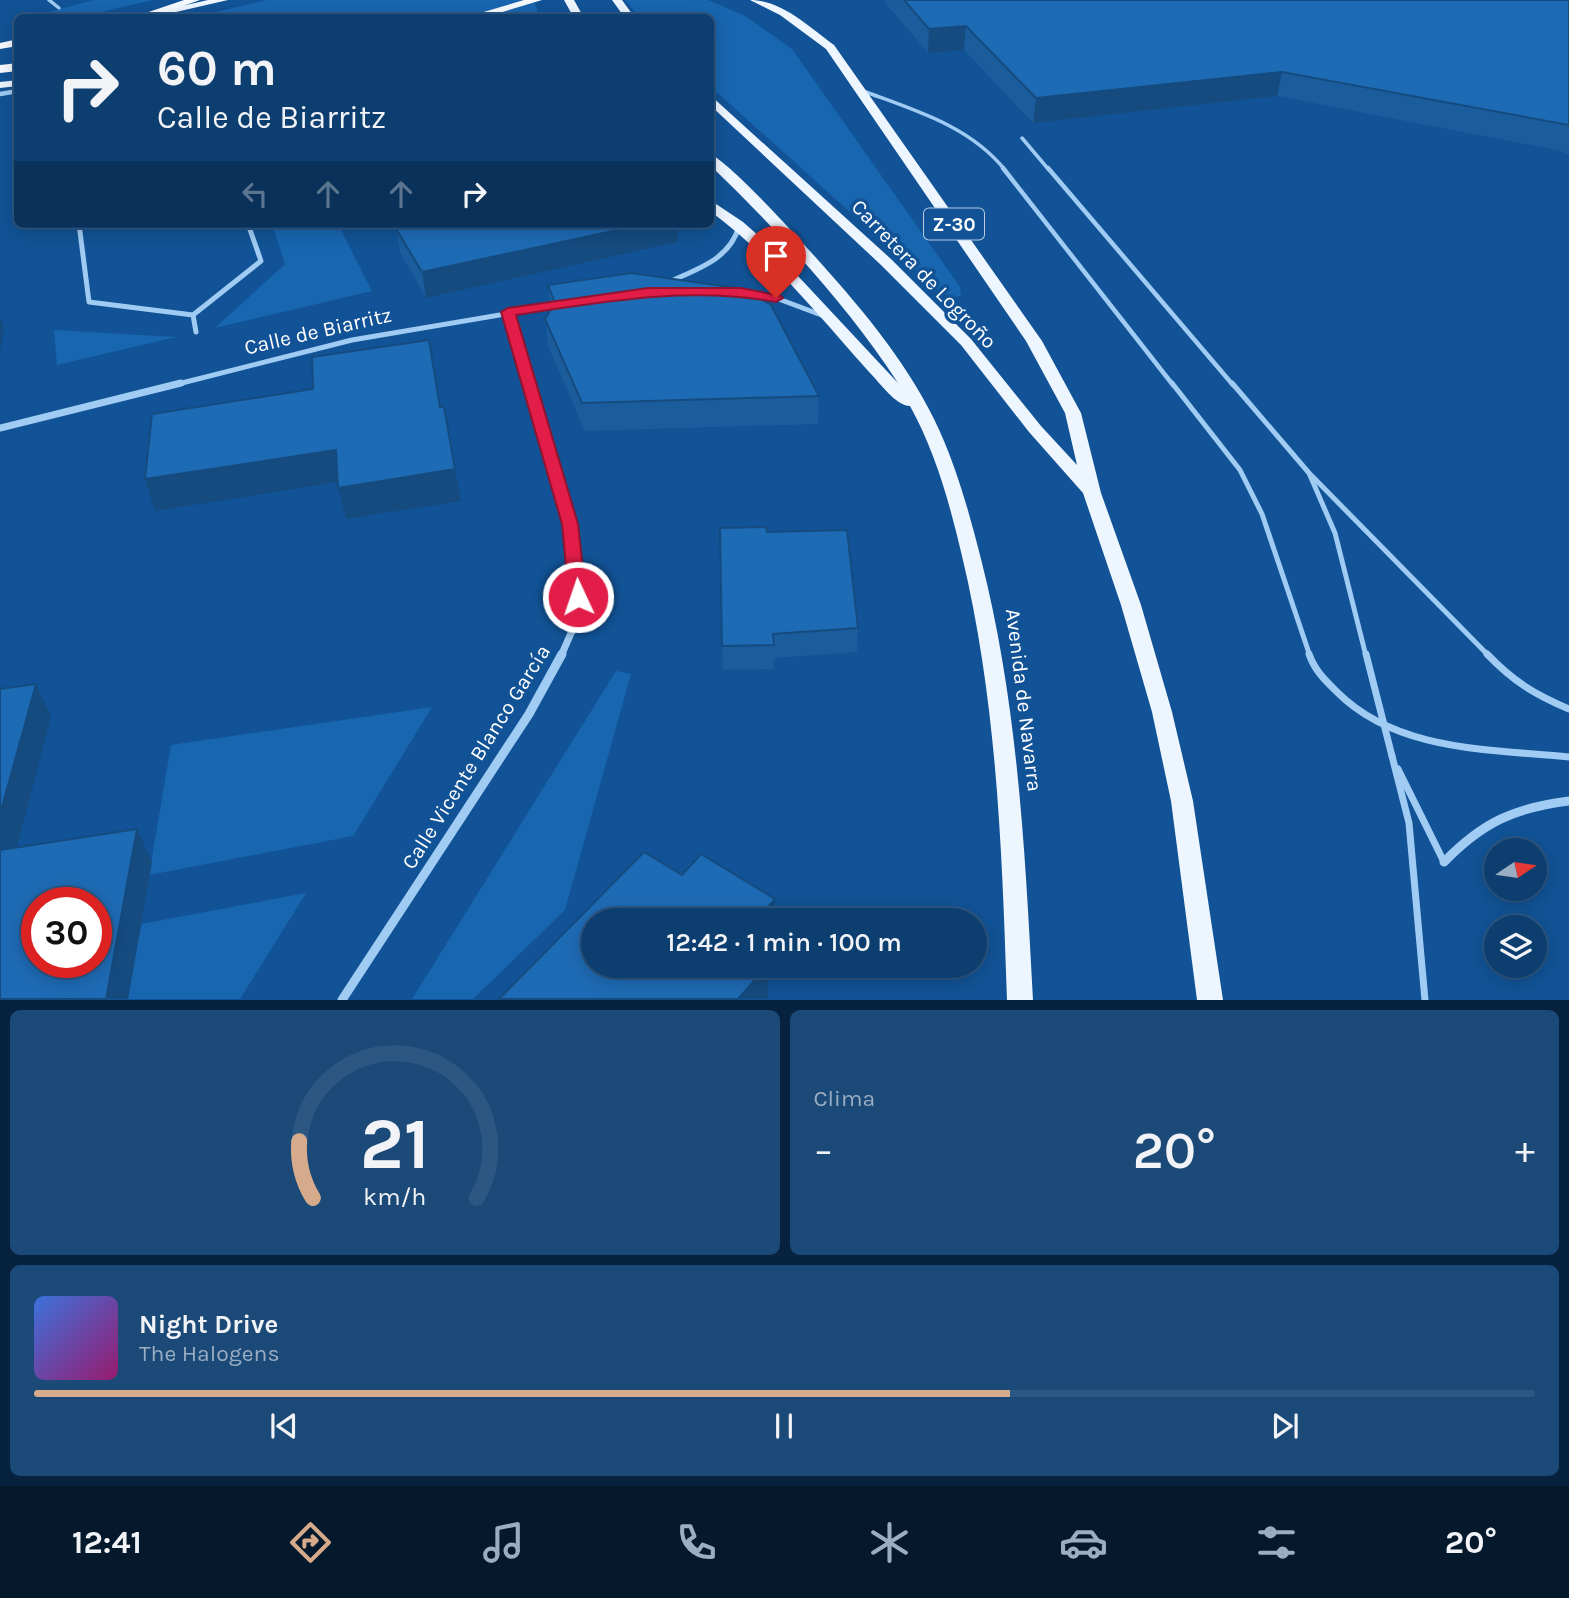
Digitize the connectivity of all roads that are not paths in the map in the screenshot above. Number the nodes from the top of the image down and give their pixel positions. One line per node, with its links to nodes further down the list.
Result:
1 (49, 0): 6 (street)
2 (195, 0): 7 (highway)
3 (223, 0): 8 (main road)
4 (537, 0): 9 (highway)
5 (755, 0): 10 (main road, Z-30)
6 (59, 8)
7 (147, 14)
8 (152, 14)
9 (483, 14)
10 (863, 91): 28 (main road, Z-30); 31 (lane)
11 (714, 102): 28 (main road, Carretera de Logroño)
12 (1022, 138): 27 (lane)
13 (714, 162): 25 (main road)
14 (714, 207): 15 (main road)
15 (739, 226): 18 (street); 23 (main road)
16 (80, 228): 22 (street)
17 (249, 228): 22 (street)
18 (658, 287)
19 (732, 291): 23 (street)
20 (572, 303): 21 (street, Calle de Biarritz)
21 (508, 312): 26 (street, Calle de Biarritz); 34 (street, Calle Vicente Blanco García)
22 (193, 315): 24 (street)
23 (828, 317): 25 (main road)
24 (196, 332)
25 (924, 417): 35 (main road, Avenida de Navarra)
26 (0, 428)
27 (1309, 473): 29 (lane); 30 (lane, bridge)
28 (1092, 493): 36 (main road)
29 (1569, 709)
30 (1392, 756): 33 (lane); 37 (lane)
31 (1569, 757)
32 (1569, 801): 33 (street)
33 (1444, 862)
34 (342, 999)
35 (1020, 999)
36 (1210, 999)
37 (1425, 999)

